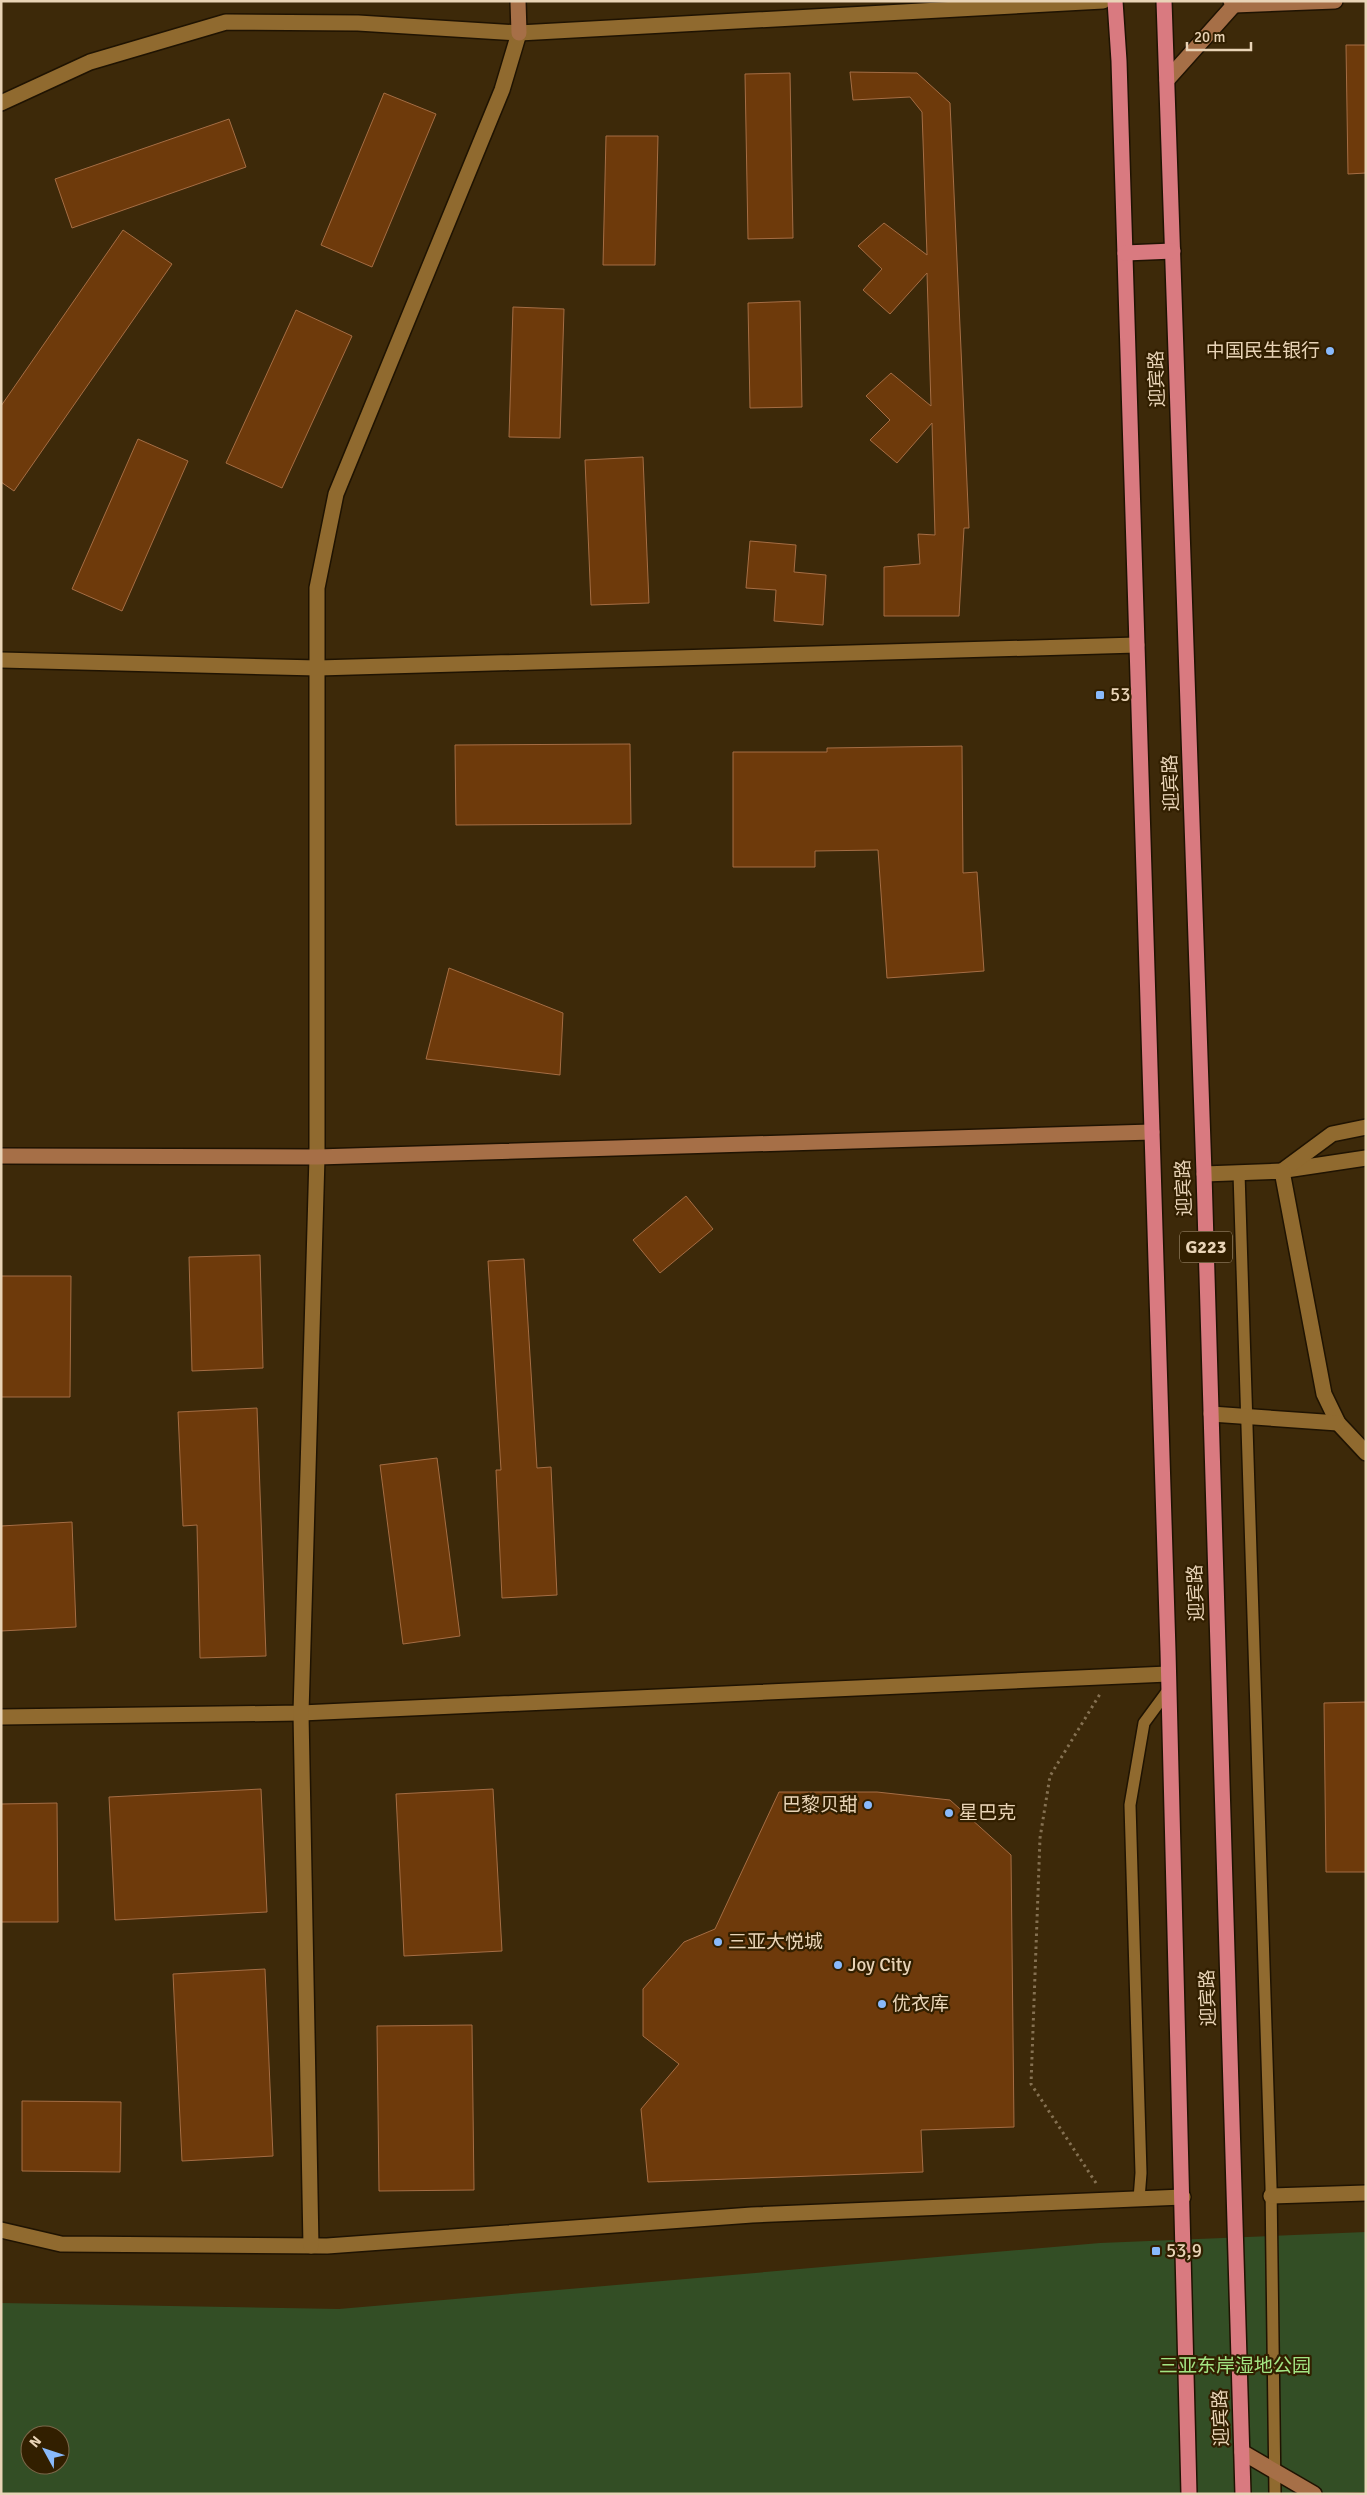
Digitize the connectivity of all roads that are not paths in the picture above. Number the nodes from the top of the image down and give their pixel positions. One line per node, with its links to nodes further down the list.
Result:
1 (518, 1): 7 (street)
2 (1103, 1): 7 (street)
3 (1114, 1): 11 (highway, 迎宾路 / G223)
4 (1164, 1): 8 (highway, 迎宾路 / G223)
5 (1334, 1): 6 (street)
6 (1233, 3): 8 (street)
7 (519, 33): 9 (street); 14 (street)
8 (1167, 80): 10 (highway, 迎宾路 / G223)
9 (1, 103)
10 (1173, 251): 11 (highway); 22 (highway, 迎宾路 / G223)
11 (1125, 253): 12 (highway, 迎宾路 / G223)
12 (1137, 645): 14 (street); 16 (highway, 迎宾路 / G223)
13 (1, 660): 14 (street)
14 (318, 668): 18 (street)
15 (1366, 1127): 20 (street)
16 (1152, 1132): 18 (street); 27 (highway, 迎宾路 / G223)
17 (1, 1156): 18 (street)
18 (317, 1157): 28 (street)
19 (1366, 1158): 20 (street)
20 (1282, 1171): 21 (street); 25 (street)
21 (1239, 1173): 22 (street); 24 (lane)
22 (1204, 1174): 23 (highway, 迎宾路 / G223)
23 (1211, 1414): 24 (street); 36 (highway, 迎宾路 / G223)
24 (1245, 1415): 25 (street); 31 (lane)
25 (1338, 1422): 26 (street)
26 (1366, 1453)
27 (1169, 1681): 28 (street); 32 (highway, 迎宾路 / G223); 33 (lane)
28 (301, 1714): 29 (street); 35 (street)
29 (1, 1717)
30 (1366, 2193): 31 (street)
31 (1271, 2196): 37 (lane)
32 (1183, 2197): 33 (street); 38 (highway, 迎宾路 / G223)
33 (1140, 2198): 35 (street)
34 (1, 2230): 35 (street)
35 (311, 2246)
36 (1242, 2452): 37 (street); 39 (highway, 迎宾路 / G223)
37 (1276, 2471): 40 (lane); 41 (street)
38 (1189, 2494)
39 (1243, 2494)
40 (1275, 2494)
41 (1314, 2494)

